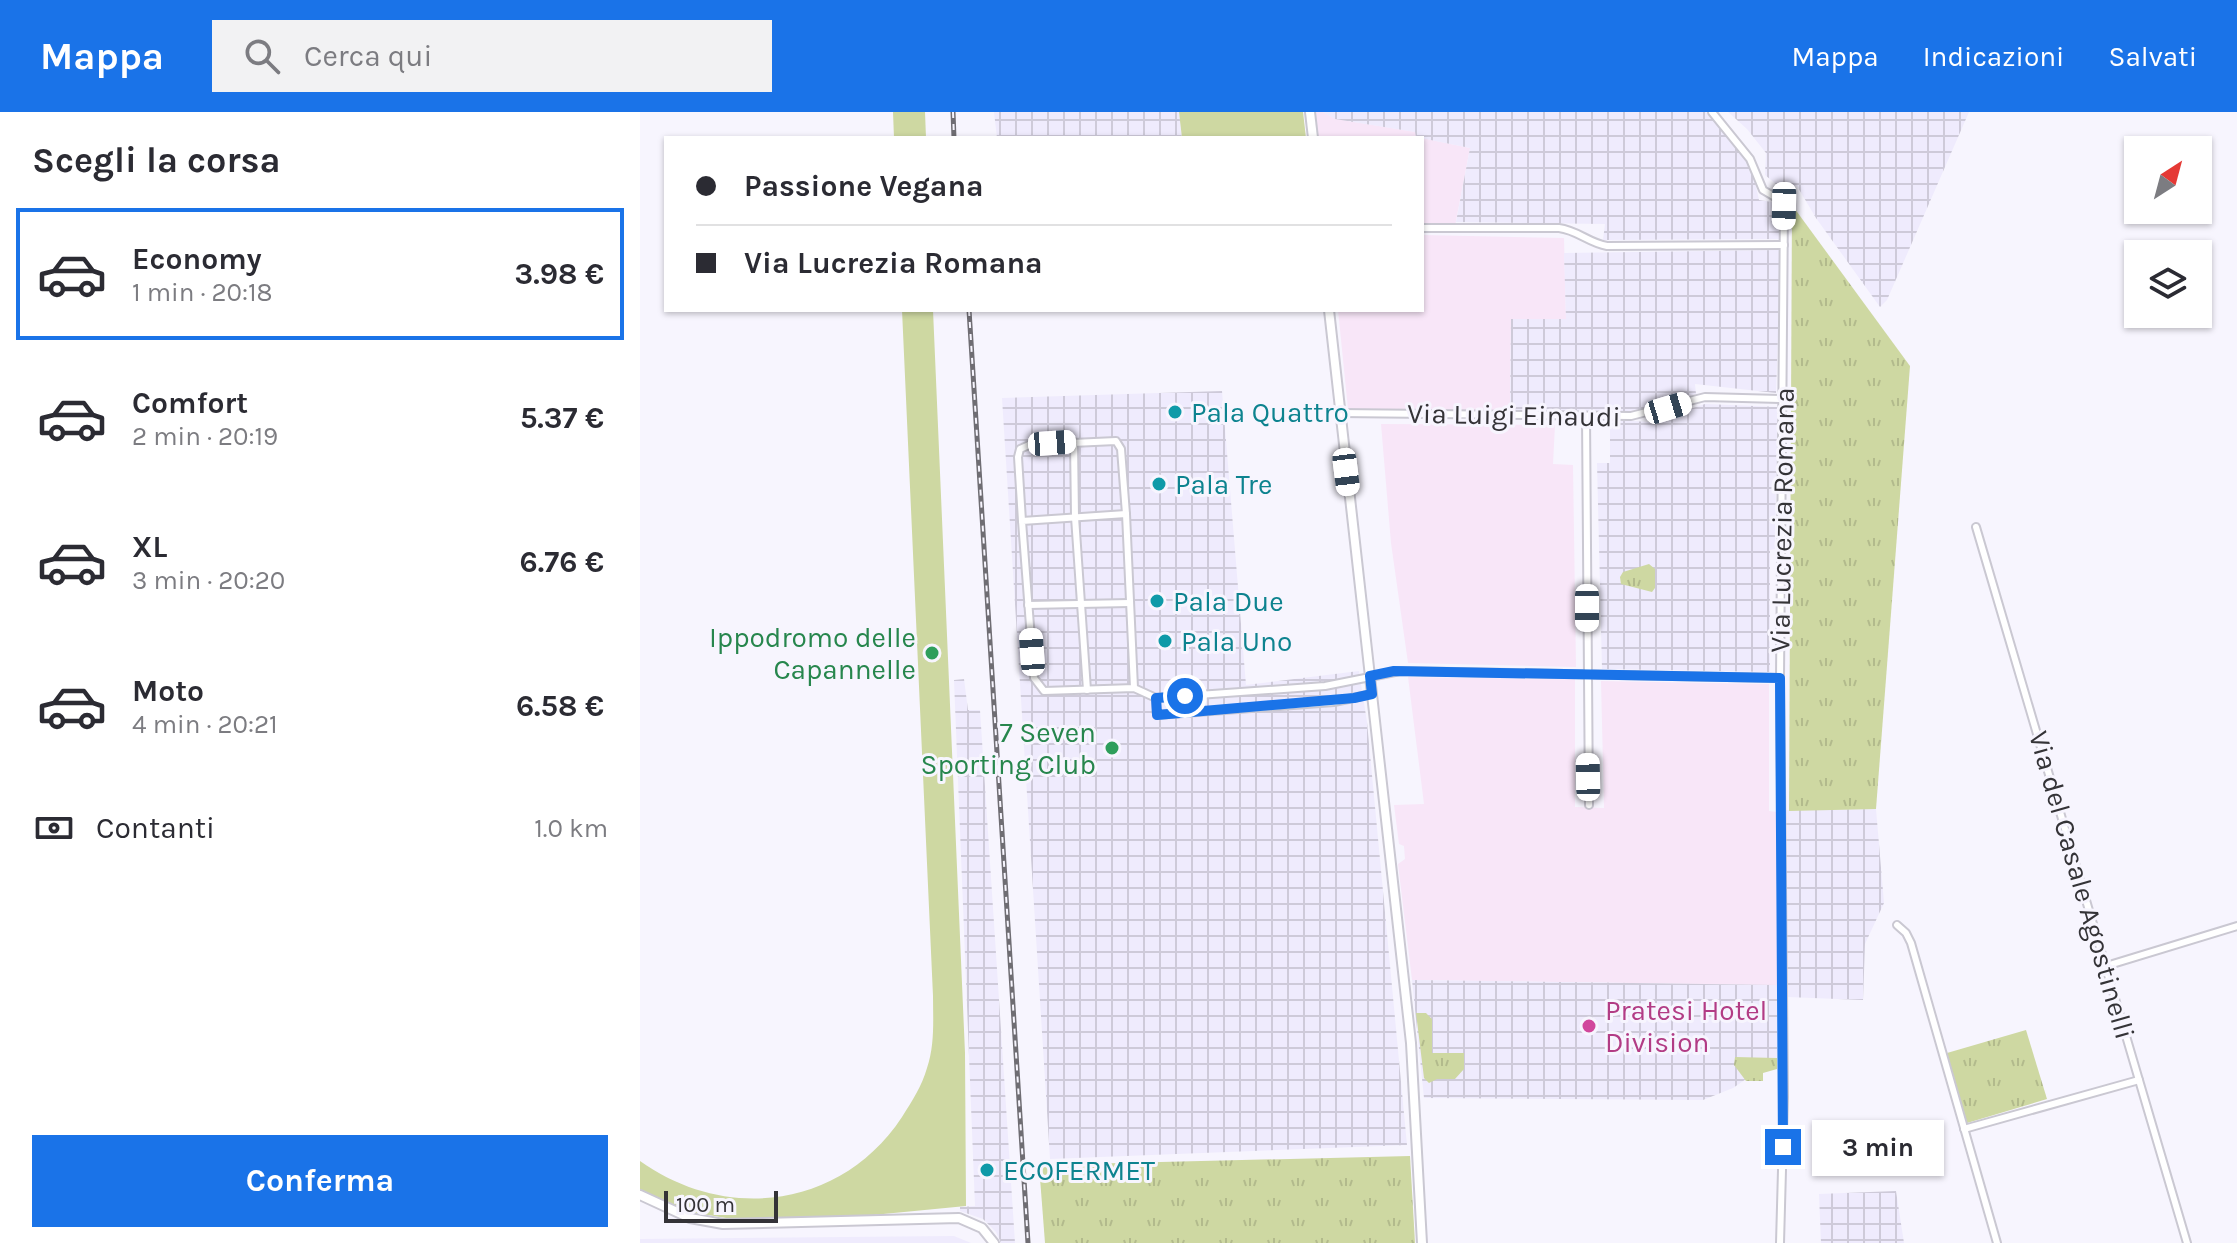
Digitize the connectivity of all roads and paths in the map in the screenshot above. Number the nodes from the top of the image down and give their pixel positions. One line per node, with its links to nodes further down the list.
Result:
1 (1310, 112): 3 (street)
2 (1712, 112): 5 (street, Via Lucrezia Romana)
3 (1313, 136)
4 (1424, 228): 5 (street)
5 (1784, 245): 7 (street, Via Lucrezia Romana)
6 (1329, 312): 8 (street)
7 (1783, 399): 9 (street, Via Luigi Einaudi); 20 (street, Via Lucrezia Romana)
8 (1339, 413): 9 (street, Via Luigi Einaudi); 18 (street)
9 (1586, 416): 19 (street)
10 (1074, 442): 11 (street); 12 (street); 13 (street)
11 (1126, 514): 12 (street); 15 (street)
12 (1075, 517): 13 (street); 16 (street)
13 (1022, 521): 17 (street)
14 (1976, 527): 28 (street, Via del Casale Agostinelli)
15 (1130, 603): 16 (street); 21 (street)
16 (1081, 604): 17 (street); 22 (street)
17 (1028, 605): 22 (street)
18 (1372, 675): 19 (street); 23 (street); 24 (street)
19 (1587, 675): 20 (street); 25 (street)
20 (1780, 678): 34 (street, Via Lucrezia Romana)
21 (1134, 688): 22 (street); 24 (street)
22 (1087, 690)
23 (1372, 694): 24 (street); 33 (street)
24 (1156, 698)
25 (1589, 805)
26 (1897, 925): 30 (street)
27 (2237, 926): 28 (street)
28 (2106, 966): 29 (street, Via del Casale Agostinelli)
29 (2139, 1080): 30 (street); 36 (street, Via del Casale Agostinelli)
30 (1964, 1129): 35 (street)
31 (640, 1195): 32 (street)
32 (994, 1243)
33 (1422, 1243)
34 (1780, 1243)
35 (1997, 1243)
36 (2187, 1243)

